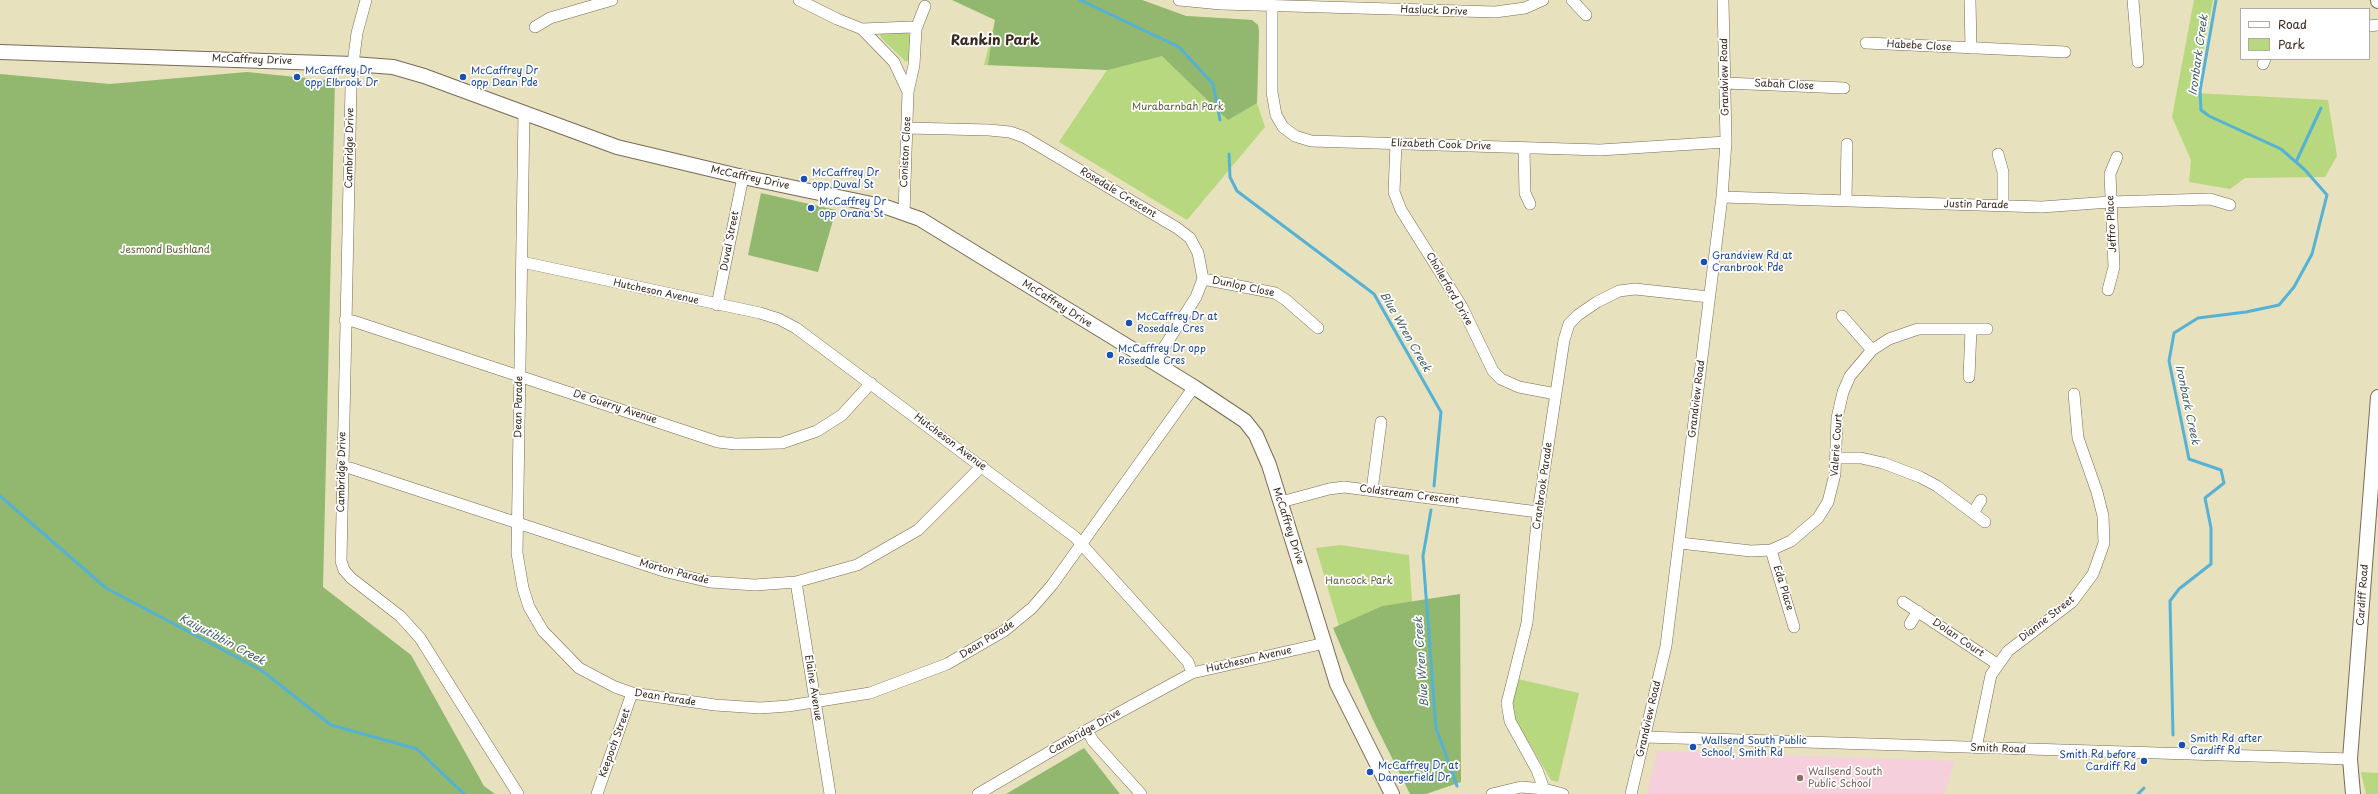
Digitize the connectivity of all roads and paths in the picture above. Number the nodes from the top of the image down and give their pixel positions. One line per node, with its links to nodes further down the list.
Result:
1 (366, 0): 22 (street)
2 (612, 0): 14 (street)
3 (799, 0): 15 (street, Coniston Close)
4 (1179, 0): 12 (street, Hasluck Drive)
5 (1543, 0): 10 (street, Hasluck Drive)
6 (1572, 0): 13 (street)
7 (1722, 0): 23 (street, Grandview Road)
8 (1970, 0): 18 (street)
9 (2133, 0): 21 (street)
10 (1319, 4): 12 (street, Hasluck Drive)
11 (925, 6): 16 (street, Coniston Close)
12 (1272, 6): 30 (street, Elizabeth Cook Drive)
13 (1586, 15)
14 (535, 27)
15 (862, 29): 16 (street, Coniston Close); 26 (street, Coniston Close)
16 (916, 29): 26 (street, Coniston Close)
17 (1866, 43): 18 (street, Habebe Close)
18 (1971, 48): 20 (street, Habebe Close)
19 (0, 52): 22 (main road, McCaffrey Drive)
20 (2064, 52)
21 (2138, 62)
22 (353, 64): 27 (main road, McCaffrey Drive)
23 (1725, 83): 25 (street, Sabah Close); 29 (street, Grandview Road)
24 (351, 87): 49 (street, Cambridge Drive)
25 (1844, 88)
26 (908, 92): 28 (street, Coniston Close)
27 (524, 113): 35 (main road, McCaffrey Drive); 43 (street, Dean Parade)
28 (908, 128): 42 (street, Coniston Close); 44 (street, Rosedale Crescent)
29 (1726, 142): 32 (street, Elizabeth Cook Drive); 36 (street, Grandview Road)
30 (1396, 143): 32 (street, Elizabeth Cook Drive); 59 (street, Chollerford Drive)
31 (1847, 144): 37 (street)
32 (1524, 148): 39 (street)
33 (1998, 154): 40 (street)
34 (2117, 157): 38 (street, Jeffro Place)
35 (743, 177): 42 (main road, McCaffrey Drive); 47 (street, Duval Street)
36 (1722, 197): 37 (street, Justin Parade); 46 (street, Grandview Road)
37 (1846, 201): 40 (street, Justin Parade)
38 (2110, 202): 40 (street, Justin Parade); 41 (street, Justin Parade); 45 (street, Jeffro Place)
39 (1530, 204)
40 (2003, 205)
41 (2230, 205)
42 (904, 212): 54 (main road, McCaffrey Drive)
43 (522, 262): 47 (street, Hutcheson Avenue); 55 (street, Dean Parade)
44 (1203, 279): 50 (street, Dunlop Close); 54 (street)
45 (2108, 290)
46 (1709, 297): 59 (street, Cranbrook Parade); 74 (street, Grandview Road)
47 (717, 305): 57 (street, Hutcheson Avenue)
48 (1842, 316): 53 (street)
49 (345, 320): 55 (street, De Guerry Avenue); 65 (street, Cambridge Drive)
50 (1318, 328)
51 (1970, 329): 52 (street, Valerie Court); 53 (street, Valerie Court); 56 (street)
52 (1988, 329)
53 (1872, 350): 63 (street, Valerie Court)
54 (1154, 364): 58 (main road, McCaffrey Drive)
55 (519, 376): 57 (street, De Guerry Avenue); 71 (street, Dean Parade)
56 (1969, 377)
57 (871, 383): 64 (street, Hutcheson Avenue)
58 (1194, 387): 68 (main road, McCaffrey Drive); 73 (street, Dean Parade)
59 (1556, 394): 69 (street, Cranbrook Parade)
60 (2074, 394): 82 (street, Dianne Street)
61 (2378, 397): 89 (main road, Cardiff Road)
62 (1381, 422): 66 (street)
63 (1836, 458): 70 (street); 75 (street, Valerie Court)
64 (982, 466): 73 (street, Hutcheson Avenue); 76 (street, Morton Parade)
65 (342, 467): 71 (street, Morton Parade); 91 (street, Cambridge Drive)
66 (1372, 490): 68 (street, Coldstream Crescent); 69 (street, Coldstream Crescent)
67 (1981, 500): 70 (street)
68 (1281, 502): 81 (main road, McCaffrey Drive)
69 (1538, 512): 90 (street, Cranbrook Parade)
70 (1973, 513): 72 (street)
71 (516, 522): 76 (street, Morton Parade); 84 (street, Dean Parade)
72 (1985, 522)
73 (1082, 543): 83 (street, Hutcheson Avenue); 85 (street, Dean Parade)
74 (1680, 543): 75 (street, Valerie Court); 87 (street, Grandview Road)
75 (1771, 550): 80 (street, Eda Place)
76 (796, 582): 85 (street, Elaine Avenue)
77 (1903, 602): 78 (street, Dolan Court)
78 (1918, 611): 79 (street); 82 (street, Dolan Court)
79 (1910, 624)
80 (1794, 626)
81 (1325, 643): 83 (street, Hutcheson Avenue); 96 (main road, McCaffrey Drive)
82 (1998, 664): 88 (street, Dianne Street)
83 (1192, 673): 86 (street, Cambridge Drive)
84 (632, 693): 85 (street, Dean Parade); 92 (street, Keepoch Street)
85 (815, 703): 93 (street, Elaine Avenue)
86 (1087, 730): 94 (street, Cambridge Drive); 95 (street)
87 (1645, 737): 88 (street, Smith Road); 99 (street, Grandview Road)
88 (1976, 748): 89 (street, Smith Road)
89 (2350, 759): 100 (main road, Cardiff Road)
90 (1544, 789): 97 (street); 98 (street)
91 (518, 794)
92 (597, 794)
93 (830, 794)
94 (978, 794)
95 (1141, 794)
96 (1392, 794)
97 (1492, 794)
98 (1563, 794)
99 (1631, 794)
100 (2354, 794)

